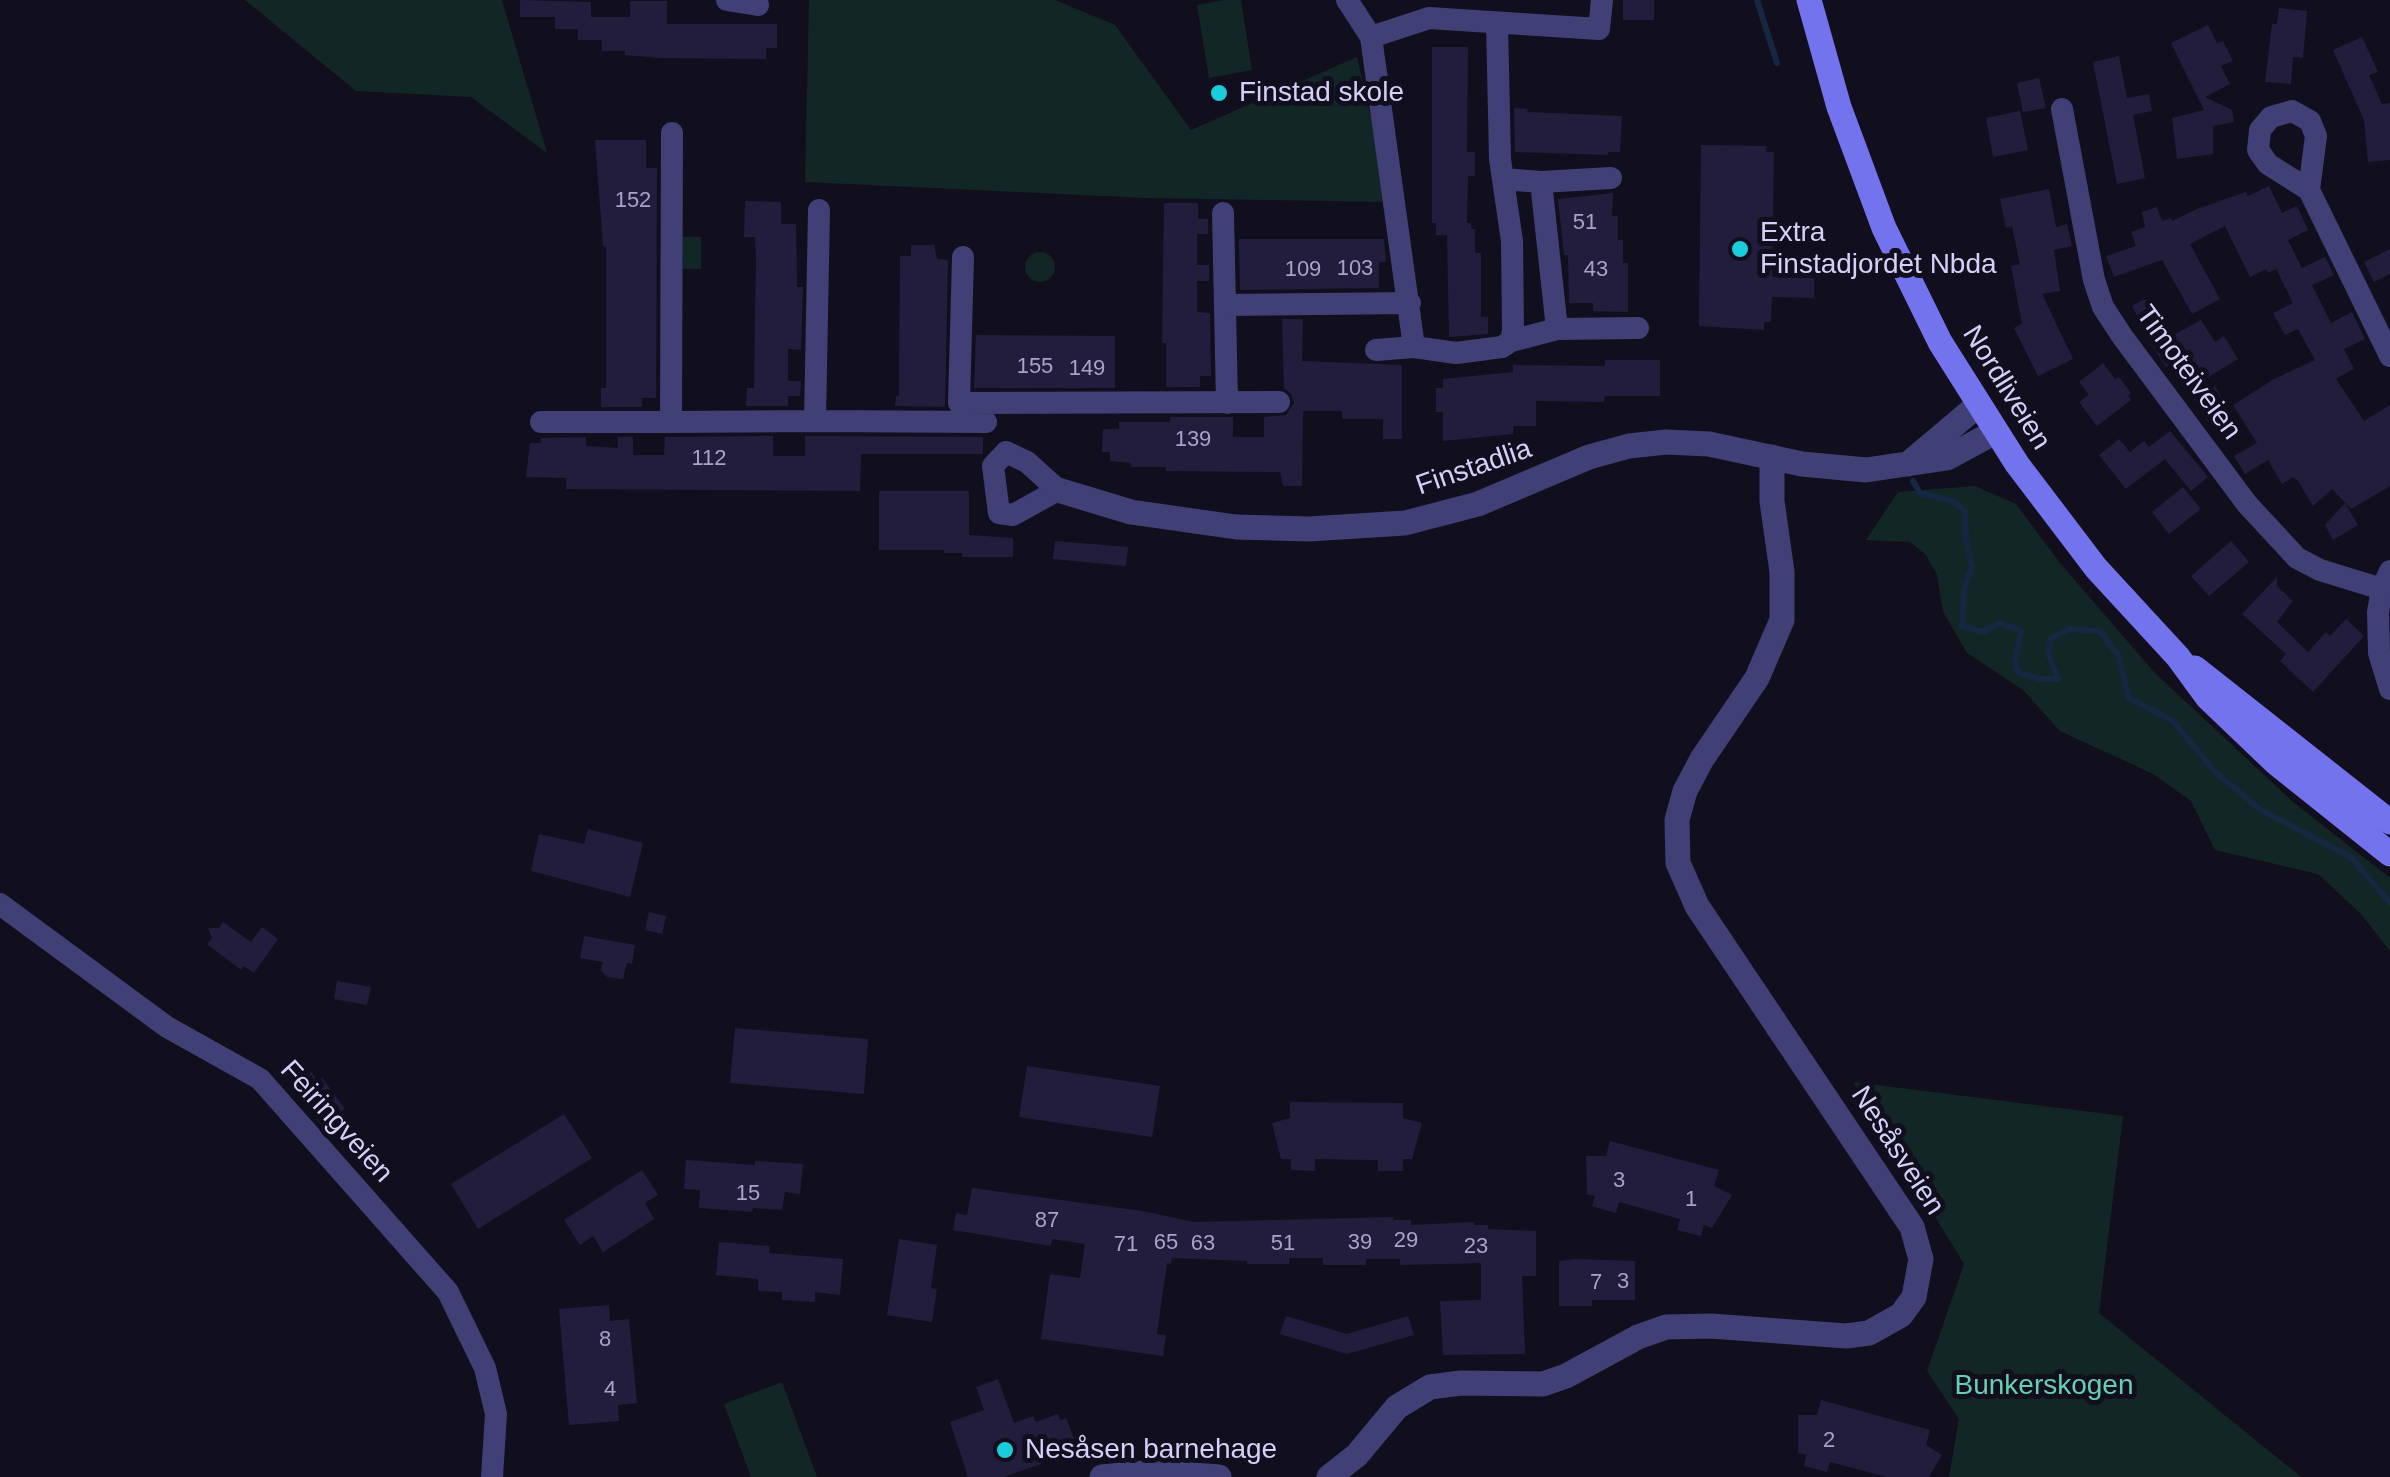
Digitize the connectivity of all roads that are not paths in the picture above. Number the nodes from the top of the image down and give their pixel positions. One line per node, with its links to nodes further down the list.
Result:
1 (727, 0): 5 (street)
2 (1348, 0): 8 (street)
3 (1602, 0): 7 (street)
4 (1808, 0): 28 (main road, Nordliveien)
5 (758, 5)
6 (1430, 9): 7 (street); 8 (street)
7 (1497, 22): 12 (street)
8 (1372, 36): 18 (street)
9 (2062, 109): 38 (street, Timoteiveien)
10 (672, 133): 31 (street)
11 (1611, 178): 13 (street)
12 (1503, 179): 13 (street); 22 (street)
13 (1541, 182): 21 (street)
14 (2309, 190): 25 (street)
15 (820, 210): 32 (street)
16 (1222, 212): 19 (street)
17 (963, 256): 29 (street)
18 (1410, 303): 19 (street); 23 (street)
19 (1225, 305): 27 (street)
20 (1638, 328): 21 (street)
21 (1557, 330): 22 (street)
22 (1511, 342): 23 (street)
23 (1414, 347): 24 (street)
24 (1376, 350)
25 (2390, 356)
26 (1279, 402): 27 (street)
27 (1227, 403): 29 (street)
28 (1978, 405): 33 (main road, Nordliveien); 36 (street)
29 (981, 412): 32 (street); 34 (street)
30 (541, 422): 31 (street)
31 (671, 422): 32 (street)
32 (815, 422)
33 (1996, 432): 36 (street, Finstadlia); 39 (main road, Nordliveien)
34 (1006, 452): 37 (street, Finstadlia); 37 (street)
35 (1772, 457): 36 (street, Finstadlia); 37 (street, Finstadlia); 47 (street, Nesåsveien)
36 (1908, 464)
37 (1058, 490)
38 (2386, 580): 40 (street)
39 (2178, 657): 41 (main road, Nordliveien); 42 (main road, Nordliveien)
40 (2390, 689)
41 (2390, 822)
42 (2390, 854)
43 (0, 904): 44 (street, Feiringveien)
44 (492, 1477)
45 (1102, 1477): 46 (street)
46 (1219, 1477)
47 (1329, 1477)

